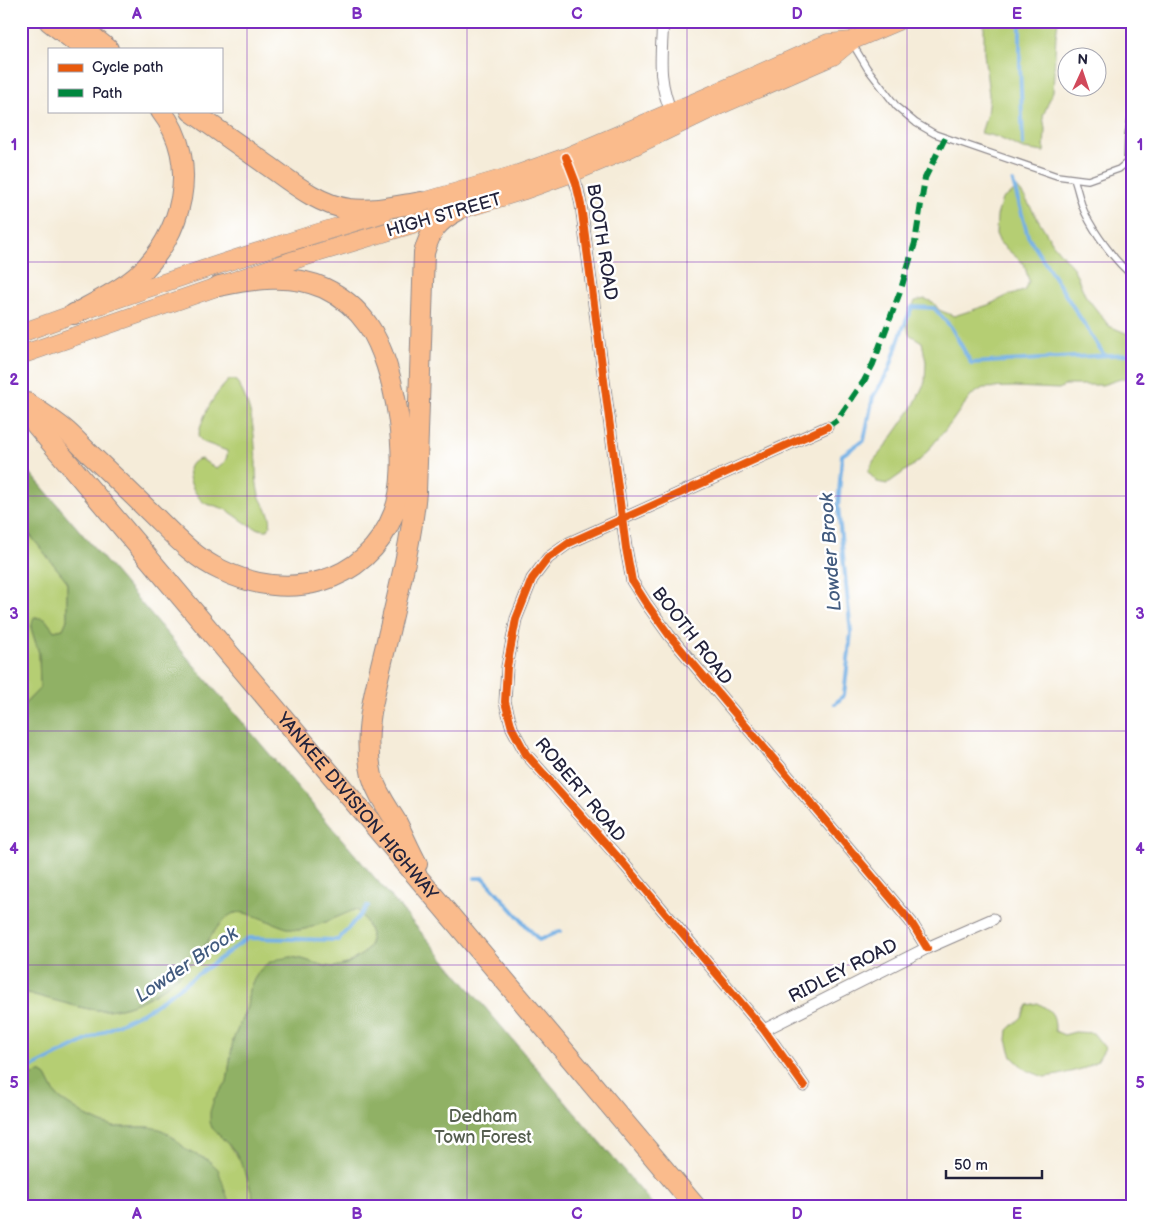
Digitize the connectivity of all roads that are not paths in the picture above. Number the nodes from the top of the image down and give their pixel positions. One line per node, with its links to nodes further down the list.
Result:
1 (49, 21): 6 (highway)
2 (73, 21): 7 (highway)
3 (664, 21): 11 (street)
4 (898, 21): 5 (main road, HIGH STREET)
5 (851, 41): 11 (main road, HIGH STREET); 16 (lane)
6 (84, 48)
7 (107, 48)
8 (1133, 106): 14 (lane)
9 (162, 112): 21 (highway)
10 (192, 112): 17 (highway)
11 (674, 118): 12 (main road, HIGH STREET); 15 (main road, HIGH STREET)
12 (566, 156): 15 (street, BOOTH ROAD); 17 (main road, HIGH STREET)
13 (1133, 157): 14 (lane)
14 (1127, 162): 16 (lane)
15 (572, 173): 18 (main road, HIGH STREET); 27 (street, BOOTH ROAD)
16 (1074, 179): 19 (lane)
17 (421, 202): 21 (main road, HIGH STREET)
18 (457, 211): 20 (main road, HIGH STREET); 28 (highway)
19 (1133, 276)
20 (219, 286): 23 (main road, HIGH STREET); 24 (highway)
21 (74, 314): 22 (main road, HIGH STREET)
22 (21, 333)
23 (26, 353)
24 (21, 398)
25 (21, 407): 28 (highway, YANKEE DIVISION HIGHWAY)
26 (827, 427): 27 (street, ROBERT ROAD)
27 (622, 519): 30 (street, BOOTH ROAD); 31 (street, ROBERT ROAD)
28 (431, 893): 33 (highway, YANKEE DIVISION HIGHWAY)
29 (993, 919): 30 (street, RIDLEY ROAD)
30 (928, 948): 31 (street, RIDLEY ROAD)
31 (764, 1030): 32 (street, ROBERT ROAD)
32 (804, 1086)
33 (695, 1206)

